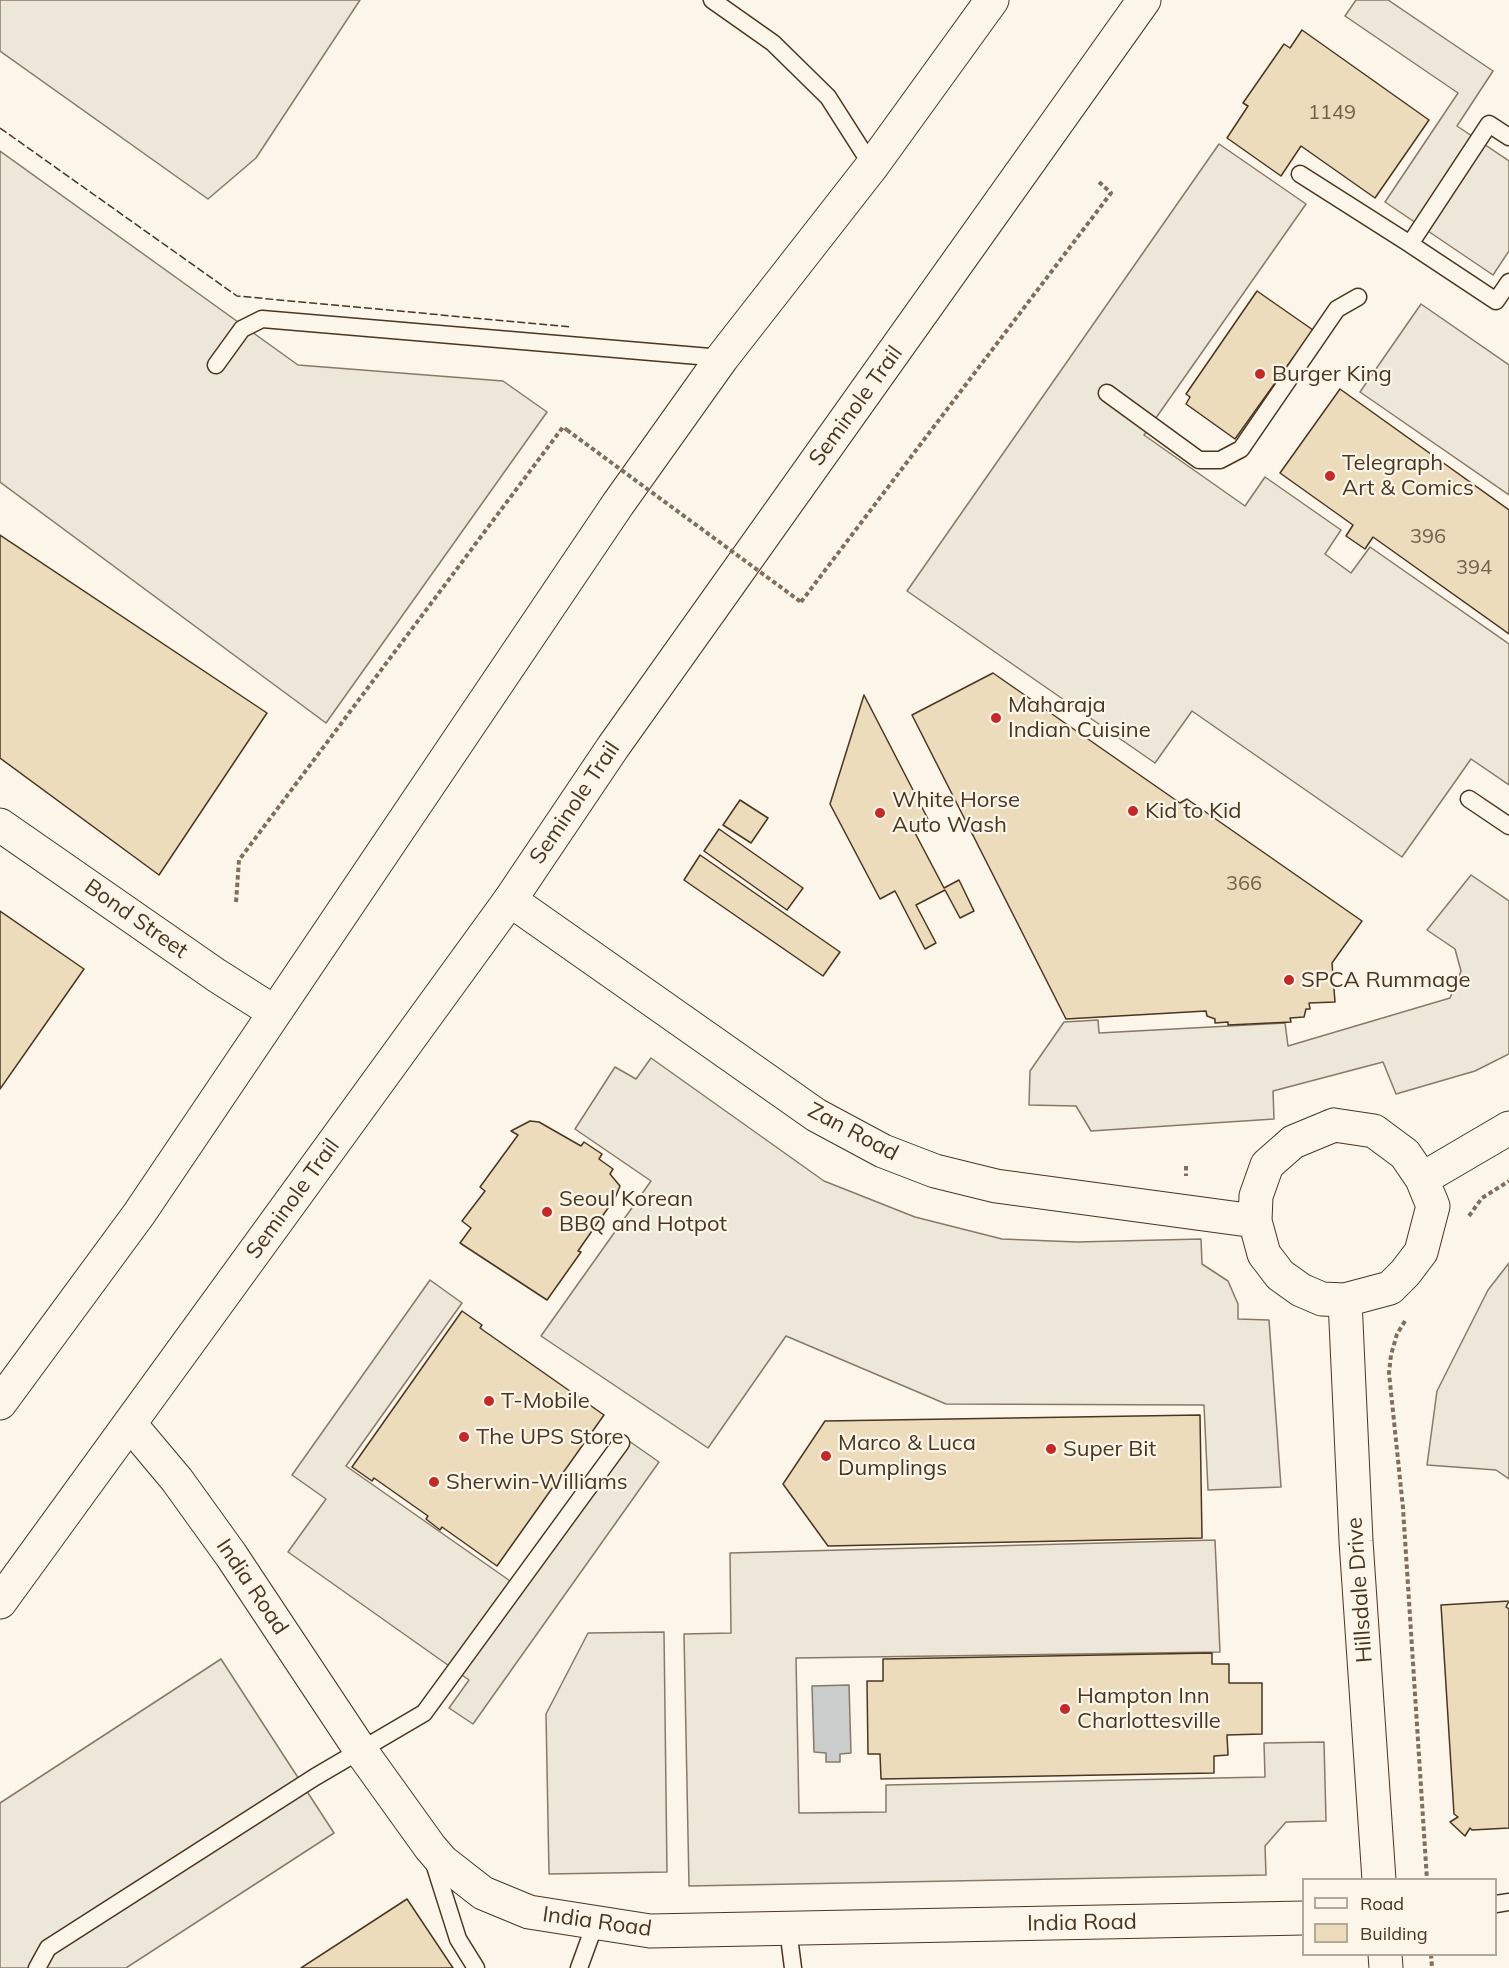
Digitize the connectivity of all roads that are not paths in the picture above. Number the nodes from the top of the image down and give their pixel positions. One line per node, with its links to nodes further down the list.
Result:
1 (712, 0): 5 (lane)
2 (992, 0): 5 (main road)
3 (1144, 0): 16 (main road, Seminole Trail)
4 (1506, 128): 7 (lane)
5 (872, 166): 10 (main road)
6 (1300, 174): 7 (lane)
7 (1410, 244): 8 (lane)
8 (1509, 282)
9 (1358, 297): 12 (lane)
10 (722, 358): 11 (lane); 17 (main road)
11 (216, 365)
12 (1107, 393)
13 (1469, 799): 15 (lane)
14 (0, 825): 17 (main road, Bond Street)
15 (1509, 826)
16 (510, 900): 20 (main road, Zan Road); 23 (main road, Seminole Trail)
17 (274, 1012): 22 (main road)
18 (1509, 1128): 19 (main road)
19 (1422, 1179): 20 (main road); 21 (main road)
20 (1255, 1221): 21 (main road)
21 (1345, 1300): 28 (main road, Hillsdale Drive)
22 (0, 1404)
23 (129, 1424): 25 (main road, Seminole Trail); 26 (main road, India Road)
24 (621, 1443): 26 (lane)
25 (0, 1602)
26 (361, 1751): 27 (main road, India Road); 32 (lane)
27 (430, 1847): 30 (main road, India Road); 33 (lane)
28 (1379, 1878)
29 (1302, 1918): 31 (main road, India Road)
30 (595, 1924): 31 (main road, India Road); 34 (lane)
31 (788, 1929): 35 (lane)
32 (37, 1968)
33 (476, 1968)
34 (579, 1968)
35 (793, 1968)

